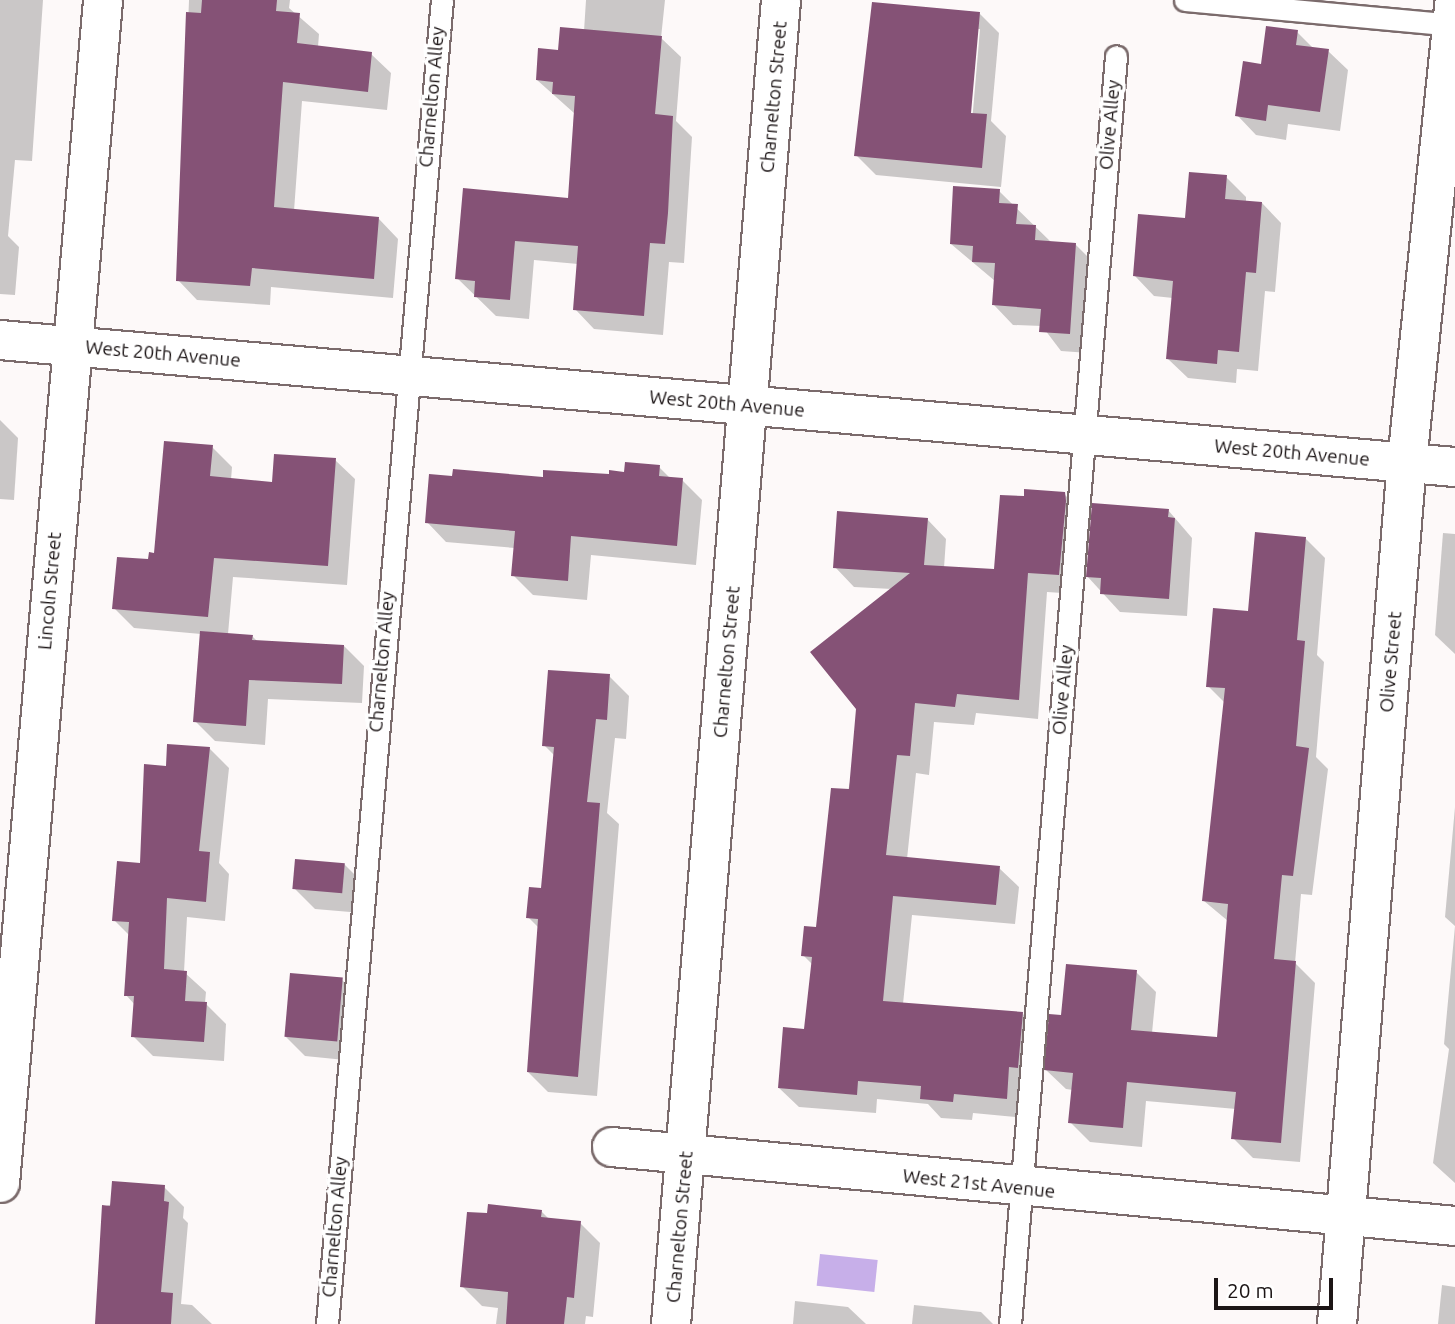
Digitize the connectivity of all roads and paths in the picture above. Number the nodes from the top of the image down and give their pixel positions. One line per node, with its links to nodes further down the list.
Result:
1 (103, 0): 8 (street, Lincoln Street)
2 (442, 0): 9 (lane, Charnelton Alley)
3 (781, 0): 10 (street, Charnelton Street)
4 (1185, 0): 5 (lane)
5 (1454, 16): 12 (street, Olive Street)
6 (1116, 56): 11 (lane, Olive Alley)
7 (0, 340): 8 (street, West 20th Avenue)
8 (71, 346): 9 (street, West 20th Avenue); 14 (street, Lincoln Street)
9 (406, 375): 10 (street, West 20th Avenue); 21 (lane, Charnelton Alley)
10 (749, 405): 11 (street, West 20th Avenue); 16 (street, Charnelton Street)
11 (1083, 435): 12 (street, West 20th Avenue); 18 (lane, Olive Alley)
12 (1407, 462): 13 (street, West 20th Avenue); 19 (street, Olive Street)
13 (1455, 467)
14 (4, 1093): 17 (street, Lincoln Street)
15 (612, 1147): 16 (street, West 21st Avenue)
16 (686, 1154): 18 (street, West 21st Avenue); 22 (street, Charnelton Street)
17 (0, 1183)
18 (1022, 1189): 19 (street, West 21st Avenue); 23 (lane, Olive Alley)
19 (1346, 1219): 20 (street, West 21st Avenue); 24 (street, Olive Street)
20 (1455, 1226)
21 (327, 1324)
22 (671, 1324)
23 (1010, 1324)
24 (1337, 1324)

